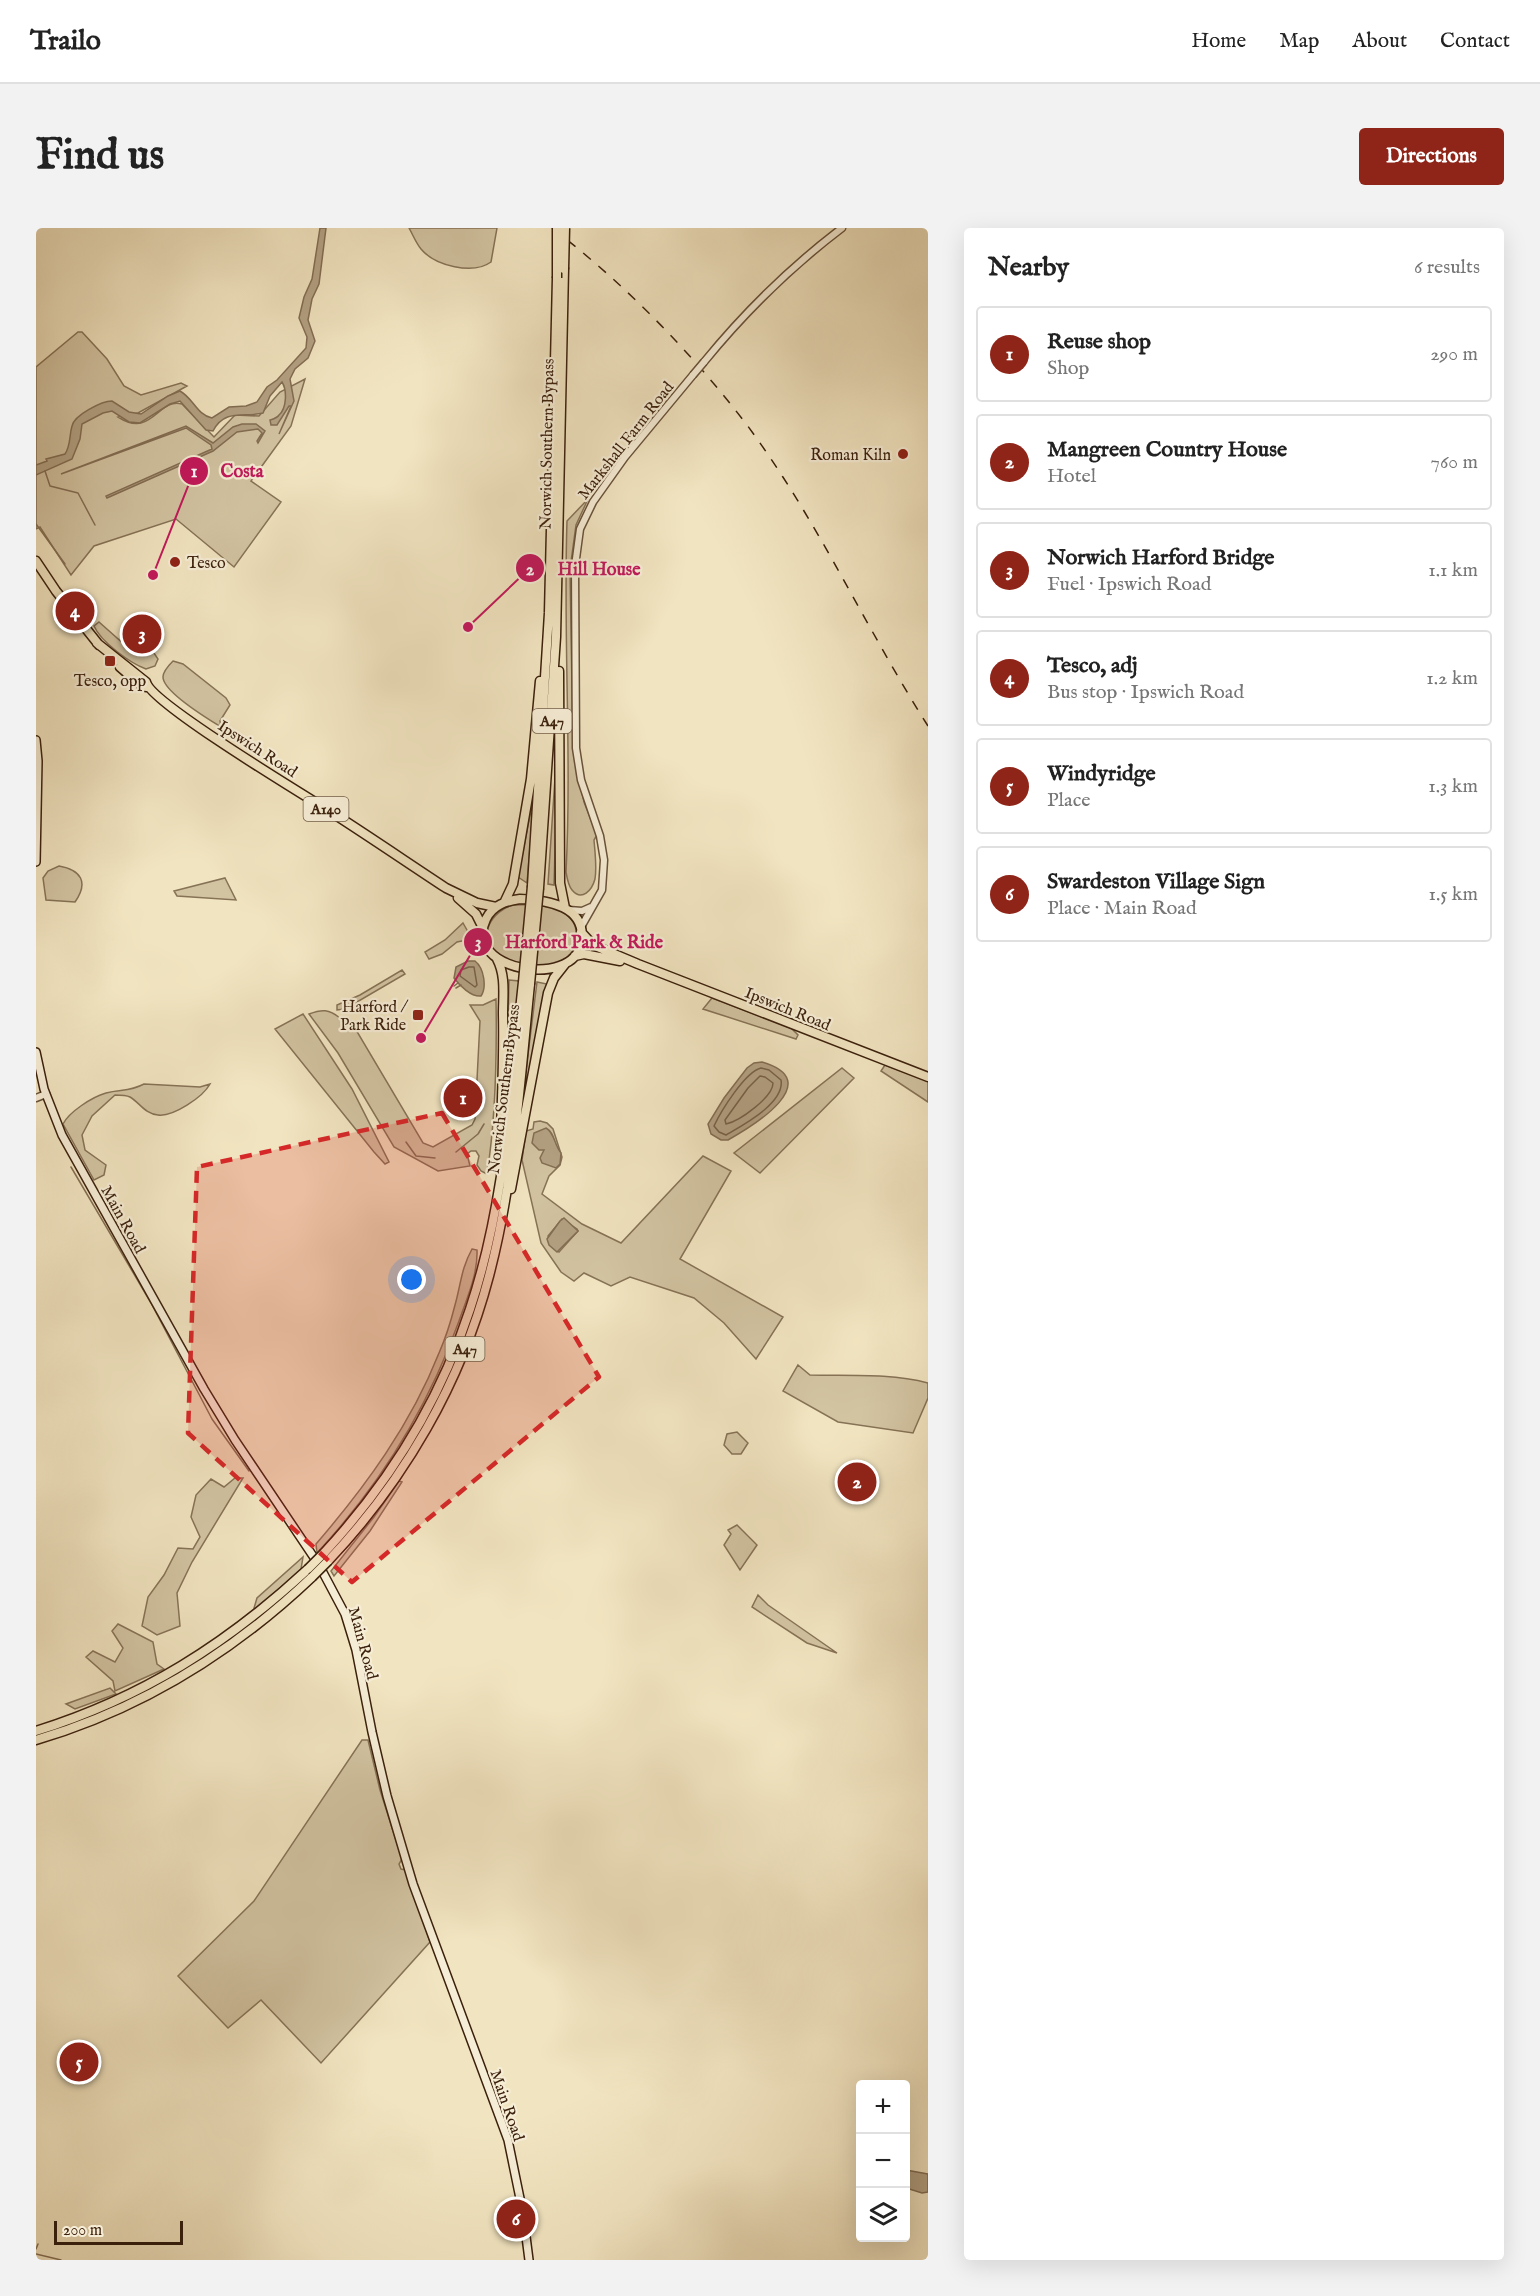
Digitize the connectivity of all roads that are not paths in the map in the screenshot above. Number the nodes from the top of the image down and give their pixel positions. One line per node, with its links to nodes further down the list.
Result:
1 (557, 228): 4 (highway, Norwich Southern Bypass / A47, bridge)
2 (565, 228): 5 (highway, Norwich Southern Bypass / A47, bridge)
3 (842, 228): 12 (street, Markshall Farm Road, bridge)
4 (552, 521): 9 (highway, Norwich Southern Bypass / A47); 11 (highway, A47)
5 (559, 553): 9 (highway, Norwich Southern Bypass / A47); 14 (highway, A47)
6 (36, 561): 10 (highway, Ipswich Road / A140)
7 (36, 740): 8 (main road)
8 (36, 862)
9 (536, 887): 21 (highway, Norwich Southern Bypass / A47, bridge)
10 (446, 888): 13 (highway, Ipswich Road / A140); 15 (highway, Ipswich Road / A140)
11 (505, 901): 13 (highway); 14 (highway)
12 (594, 906): 14 (street); 16 (street, Markshall Farm Road)
13 (496, 908): 15 (highway)
14 (567, 909): 16 (highway)
15 (483, 928): 18 (highway)
16 (581, 930): 17 (highway); 20 (highway, Ipswich Road)
17 (575, 956): 19 (highway); 20 (highway, Ipswich Road)
18 (497, 959): 19 (highway); 26 (highway, A47)
19 (565, 964): 27 (highway, A47)
20 (638, 964): 23 (highway, Ipswich Road)
21 (527, 983): 26 (highway, Norwich Southern Bypass / A47); 27 (highway, Norwich Southern Bypass / A47)
22 (36, 1052): 24 (main road, Main Road)
23 (928, 1077)
24 (46, 1094): 25 (street); 32 (main road, Main Road)
25 (36, 1098)
26 (485, 1257): 28 (highway, Norwich Southern Bypass / A47)
27 (472, 1330): 28 (highway, Norwich Southern Bypass / A47)
28 (326, 1557): 29 (highway, Norwich Southern Bypass / A47, bridge)
29 (310, 1573): 30 (highway, Norwich Southern Bypass / A47); 31 (highway, Norwich Southern Bypass / A47)
30 (36, 1731)
31 (36, 1740)
32 (529, 2260)

